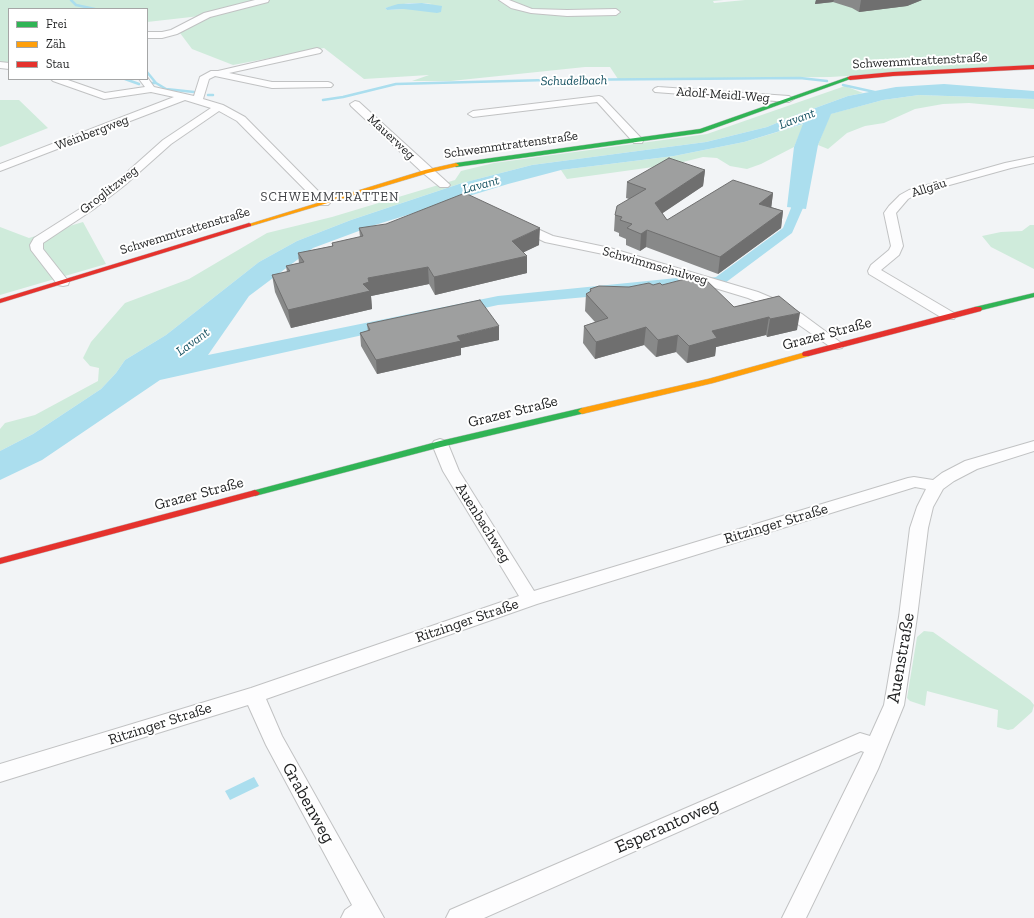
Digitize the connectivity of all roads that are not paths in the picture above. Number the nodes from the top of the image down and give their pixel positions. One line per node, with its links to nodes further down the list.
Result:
1 (265, 0): 4 (street)
2 (502, 0): 3 (street)
3 (616, 12)
4 (148, 35)
5 (317, 51): 7 (street)
6 (1034, 67): 14 (street, Schwemmtrattenstraße)
7 (214, 74): 10 (street); 15 (street)
8 (59, 80): 11 (street)
9 (145, 80): 11 (street)
10 (328, 85)
11 (151, 89): 13 (street)
12 (658, 90): 14 (street, Adolf-Meidl-Weg)
13 (184, 97): 15 (street); 21 (street, Weinbergweg)
14 (789, 99): 19 (street, Schwemmtrattenstraße)
15 (198, 100): 17 (street)
16 (355, 104): 22 (street, Mauerweg)
17 (219, 107): 24 (street); 26 (street, Groglitzweg)
18 (473, 114): 19 (street)
19 (638, 141): 22 (street, Schwemmtrattenstraße)
20 (1034, 160): 29 (street, Allgäu)
21 (0, 168)
22 (427, 171): 23 (street); 24 (street, Schwemmtrattenstraße)
23 (444, 185)
24 (324, 203): 26 (street, Schwemmtrattenstraße)
25 (508, 219): 30 (street, Schwimmschulweg)
26 (63, 282): 28 (street, Schwemmtrattenstraße)
27 (1034, 294): 29 (street, Grazer Straße)
28 (0, 301)
29 (949, 316): 30 (street, Grazer Straße)
30 (837, 345): 31 (street, Grazer Straße)
31 (440, 444): 34 (street, Grazer Straße); 35 (street, Auenbachweg)
32 (1034, 446): 33 (street, Auenstraße)
33 (936, 486): 35 (street, Ritzinger Straße); 37 (street, Auenstraße)
34 (0, 561)
35 (530, 599): 36 (street, Ritzinger Straße)
36 (254, 695): 38 (street, Ritzinger Straße); 39 (street, Grabenweg)
37 (877, 747): 40 (street, Esperantoweg); 41 (street, Auenstraße)
38 (0, 773)
39 (364, 915)
40 (458, 918)
41 (794, 918)

